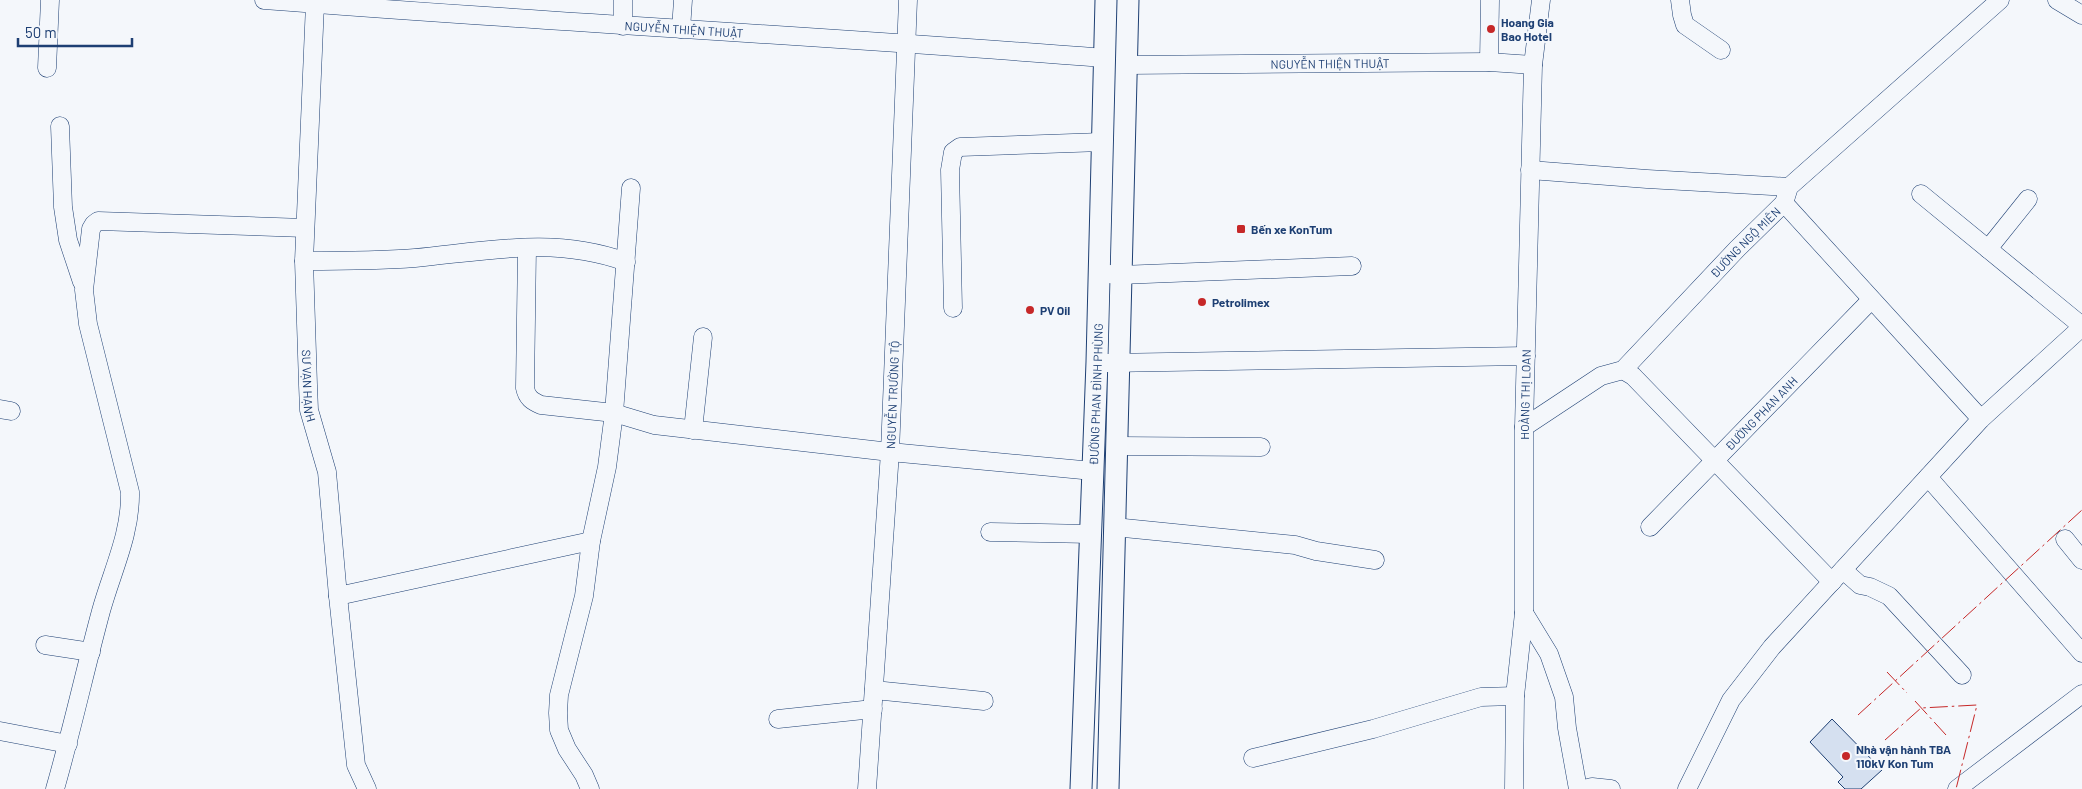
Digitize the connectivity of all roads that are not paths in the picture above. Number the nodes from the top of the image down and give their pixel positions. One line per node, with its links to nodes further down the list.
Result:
1 (50, 0): 22 (street)
2 (264, 0): 12 (street, NGUYỄN THIỆN THUẬT)
3 (623, 0): 14 (street)
4 (684, 0): 15 (street)
5 (908, 0): 16 (street, NGUYỄN TRƯỜNG TỘ)
6 (1106, 0): 18 (main road, ĐƯỜNG PHAN ĐÌNH PHÙNG)
7 (1128, 0): 20 (main road, ĐƯỜNG PHAN ĐÌNH PHÙNG)
8 (1490, 0): 19 (street)
9 (1540, 0): 21 (street, HOÀNG THỊ LOAN)
10 (1680, 0): 17 (street)
11 (2000, 0): 28 (street, ĐƯỜNG NGỘ MIÊN)
12 (315, 4): 13 (street, NGUYỄN THIỆN THUẬT); 30 (street, SƯ VẠN HẠNH)
13 (363, 4): 14 (street, NGUYỄN THIỆN THUẬT)
14 (623, 26): 15 (street, NGUYỄN THIỆN THUẬT)
15 (681, 29): 16 (street, NGUYỄN THIỆN THUẬT)
16 (906, 43): 18 (street, NGUYỄN THIỆN THUẬT); 53 (street, NGUYỄN TRƯỜNG TỘ)
17 (1721, 50)
18 (1104, 58): 24 (main road, ĐƯỜNG PHAN ĐÌNH PHÙNG)
19 (1489, 62): 20 (street, NGUYỄN THIỆN THUẬT); 21 (street, NGUYỄN THIỆN THUẬT)
20 (1126, 65): 37 (main road, ĐƯỜNG PHAN ĐÌNH PHÙNG)
21 (1533, 65): 25 (street, HOÀNG THỊ LOAN)
22 (47, 68)
23 (60, 126): 38 (street)
24 (1102, 142): 36 (main road, ĐƯỜNG PHAN ĐÌNH PHÙNG); 40 (street)
25 (1530, 170): 28 (street); 43 (street, HOÀNG THỊ LOAN)
26 (631, 188): 34 (street)
27 (1921, 194): 32 (street)
28 (1786, 195): 39 (street); 46 (street, ĐƯỜNG NGỘ MIÊN)
29 (2028, 199): 32 (street)
30 (305, 228): 33 (street, SƯ VẠN HẠNH); 38 (street)
31 (527, 248): 33 (street); 34 (street); 47 (street)
32 (1988, 249): 41 (street)
33 (304, 262): 66 (street, SƯ VẠN HẠNH)
34 (626, 262): 47 (street)
35 (1352, 266): 37 (street)
36 (1098, 273): 37 (street); 44 (main road, ĐƯỜNG PHAN ĐÌNH PHÙNG)
37 (1120, 275): 45 (main road, ĐƯỜNG PHAN ĐÌNH PHÙNG)
38 (84, 290): 69 (street)
39 (1871, 300): 48 (street); 54 (street, ĐƯỜNG PHAN ANH)
40 (953, 308)
41 (2082, 326): 48 (street)
42 (703, 337): 50 (street)
43 (1526, 356): 45 (street); 49 (street, HOÀNG THỊ LOAN)
44 (1097, 362): 45 (street); 55 (main road, ĐƯỜNG PHAN ĐÌNH PHÙNG)
45 (1119, 364): 51 (main road, ĐƯỜNG PHAN ĐÌNH PHÙNG)
46 (1624, 370): 49 (street); 54 (street)
47 (614, 413): 50 (street); 62 (street)
48 (1980, 419): 56 (street)
49 (1524, 427): 67 (street, HOÀNG THỊ LOAN)
50 (693, 430): 53 (street)
51 (1117, 446): 52 (street); 57 (main road, ĐƯỜNG PHAN ĐÌNH PHÙNG)
52 (1262, 447)
53 (890, 452): 55 (street); 72 (street, NGUYỄN TRƯỜNG TỘ)
54 (1714, 460): 58 (street, ĐƯỜNG PHAN ANH); 65 (street)
55 (1092, 471): 60 (main road, ĐƯỜNG PHAN ĐÌNH PHÙNG)
56 (1928, 477): 65 (street); 70 (street)
57 (1114, 527): 63 (street); 87 (main road, ĐƯỜNG PHAN ĐÌNH PHÙNG)
58 (1650, 527)
59 (990, 532): 60 (street)
60 (1091, 534): 86 (main road, ĐƯỜNG PHAN ĐÌNH PHÙNG)
61 (2065, 539): 64 (street)
62 (591, 541): 66 (street); 81 (street)
63 (1375, 560)
64 (2082, 560)
65 (1837, 576): 71 (street); 92 (street)
66 (338, 596): 83 (street, SƯ VẠN HẠNH)
67 (1524, 613): 74 (street, HOÀNG THỊ LOAN); 89 (street)
68 (46, 645): 69 (street)
69 (91, 652): 79 (street)
70 (2082, 653)
71 (1962, 675)
72 (874, 690): 75 (street); 76 (street, NGUYỄN TRƯỜNG TỘ)
73 (2082, 694): 93 (street)
74 (1516, 696): 80 (street); 88 (street, HOÀNG THỊ LOAN)
75 (984, 701)
76 (873, 709): 77 (street); 85 (street, NGUYỄN TRƯỜNG TỘ)
77 (778, 719)
78 (0, 731): 79 (street)
79 (68, 744): 82 (street)
80 (1254, 758)
81 (587, 782): 84 (street)
82 (56, 789)
83 (367, 789)
84 (602, 789)
85 (868, 789)
86 (1081, 789)
87 (1108, 789)
88 (1514, 789)
89 (1578, 789)
90 (1584, 789): 91 (street)
91 (1612, 789)
92 (1687, 789)
93 (1957, 789)

